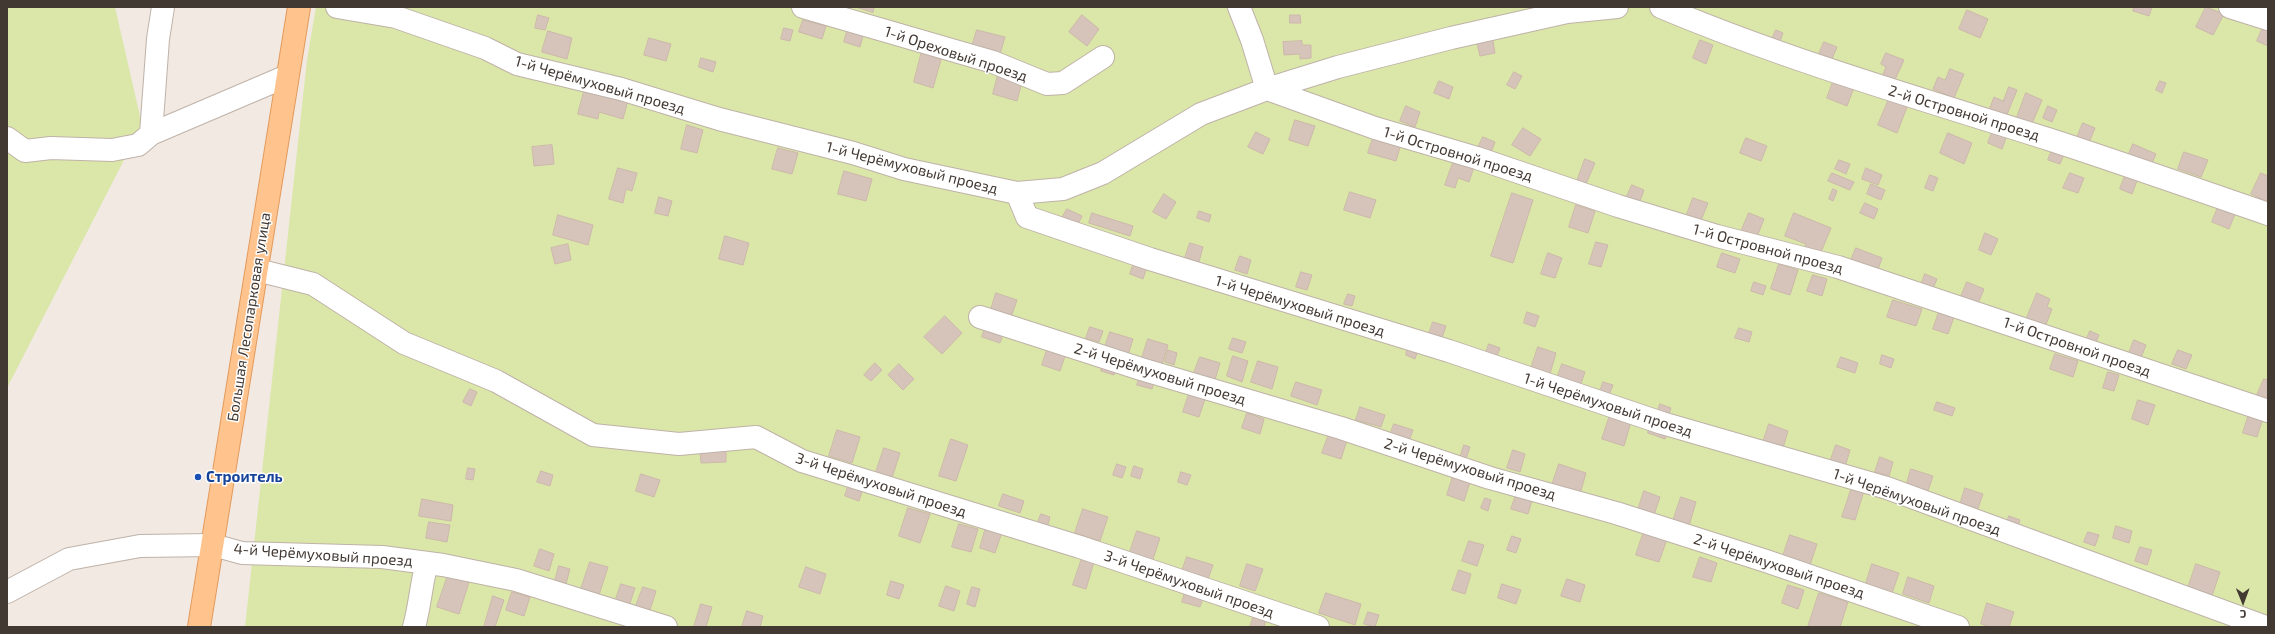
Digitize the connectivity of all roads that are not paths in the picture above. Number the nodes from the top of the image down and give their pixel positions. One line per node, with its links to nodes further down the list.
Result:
1 (163, 7): 13 (street)
2 (299, 7): 11 (main road, Большая Лесопарковая улица)
3 (337, 7): 15 (street, 1-й Черёмуховый проезд)
4 (803, 7): 10 (street, 1-й Ореховый проезд)
5 (1239, 7): 12 (street)
6 (1617, 7): 12 (street)
7 (1661, 7): 16 (street, 2-й Островной проезд)
8 (2230, 7): 9 (street)
9 (2268, 19)
10 (1103, 58)
11 (288, 76): 13 (street); 17 (main road, Большая Лесопарковая улица)
12 (1267, 89): 15 (street); 19 (street, 1-й Островной проезд)
13 (150, 134): 14 (street)
14 (7, 138)
15 (1017, 193): 28 (street, 1-й Черёмуховый проезд)
16 (2268, 214)
17 (257, 270): 20 (main road, Большая Лесопарковая улица); 26 (street, 3-й Черёмуховый проезд)
18 (980, 317): 27 (street, 2-й Черёмуховый проезд)
19 (2268, 411)
20 (213, 545): 21 (street, 4-й Черёмуховый проезд); 22 (street, 4-й Черёмуховый проезд); 23 (main road, Большая Лесопарковая улица)
21 (427, 563): 24 (street); 25 (street, 4-й Черёмуховый проезд)
22 (7, 592)
23 (199, 627)
24 (414, 627)
25 (666, 627)
26 (1318, 627)
27 (1958, 627)
28 (2266, 627)

